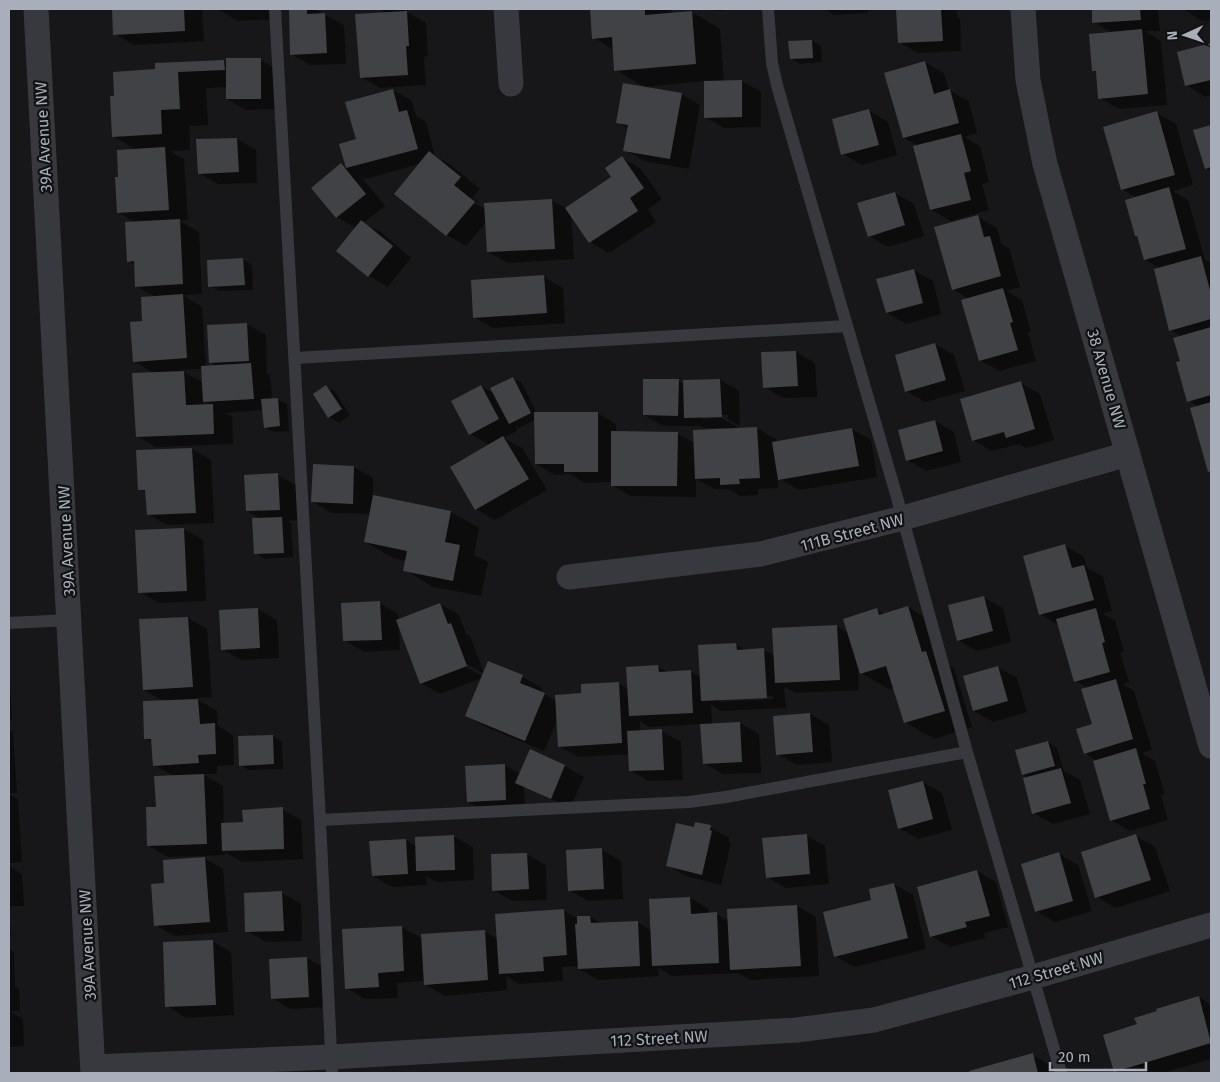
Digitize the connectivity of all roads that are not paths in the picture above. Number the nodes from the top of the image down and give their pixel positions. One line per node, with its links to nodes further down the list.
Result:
1 (36, 9): 12 (street, 39A Avenue NW)
2 (275, 9): 8 (lane)
3 (506, 9): 6 (street)
4 (768, 9): 7 (lane)
5 (1023, 9): 9 (street, 38 Avenue NW)
6 (510, 84)
7 (847, 326): 8 (lane); 10 (lane)
8 (295, 358): 16 (lane)
9 (1128, 454): 10 (street, 111B Street NW); 14 (street, 38 Avenue NW)
10 (903, 518): 11 (street, 111B Street NW); 15 (lane)
11 (569, 577)
12 (70, 620): 13 (lane); 20 (street, 39A Avenue NW)
13 (9, 622)
14 (1211, 746)
15 (967, 752): 16 (lane); 18 (lane)
16 (320, 820): 19 (lane)
17 (1211, 925): 18 (street, 112 Street NW)
18 (1033, 977): 19 (street, 112 Street NW); 21 (lane)
19 (331, 1065): 20 (street, 112 Street NW)
20 (93, 1070)
21 (1061, 1073)

